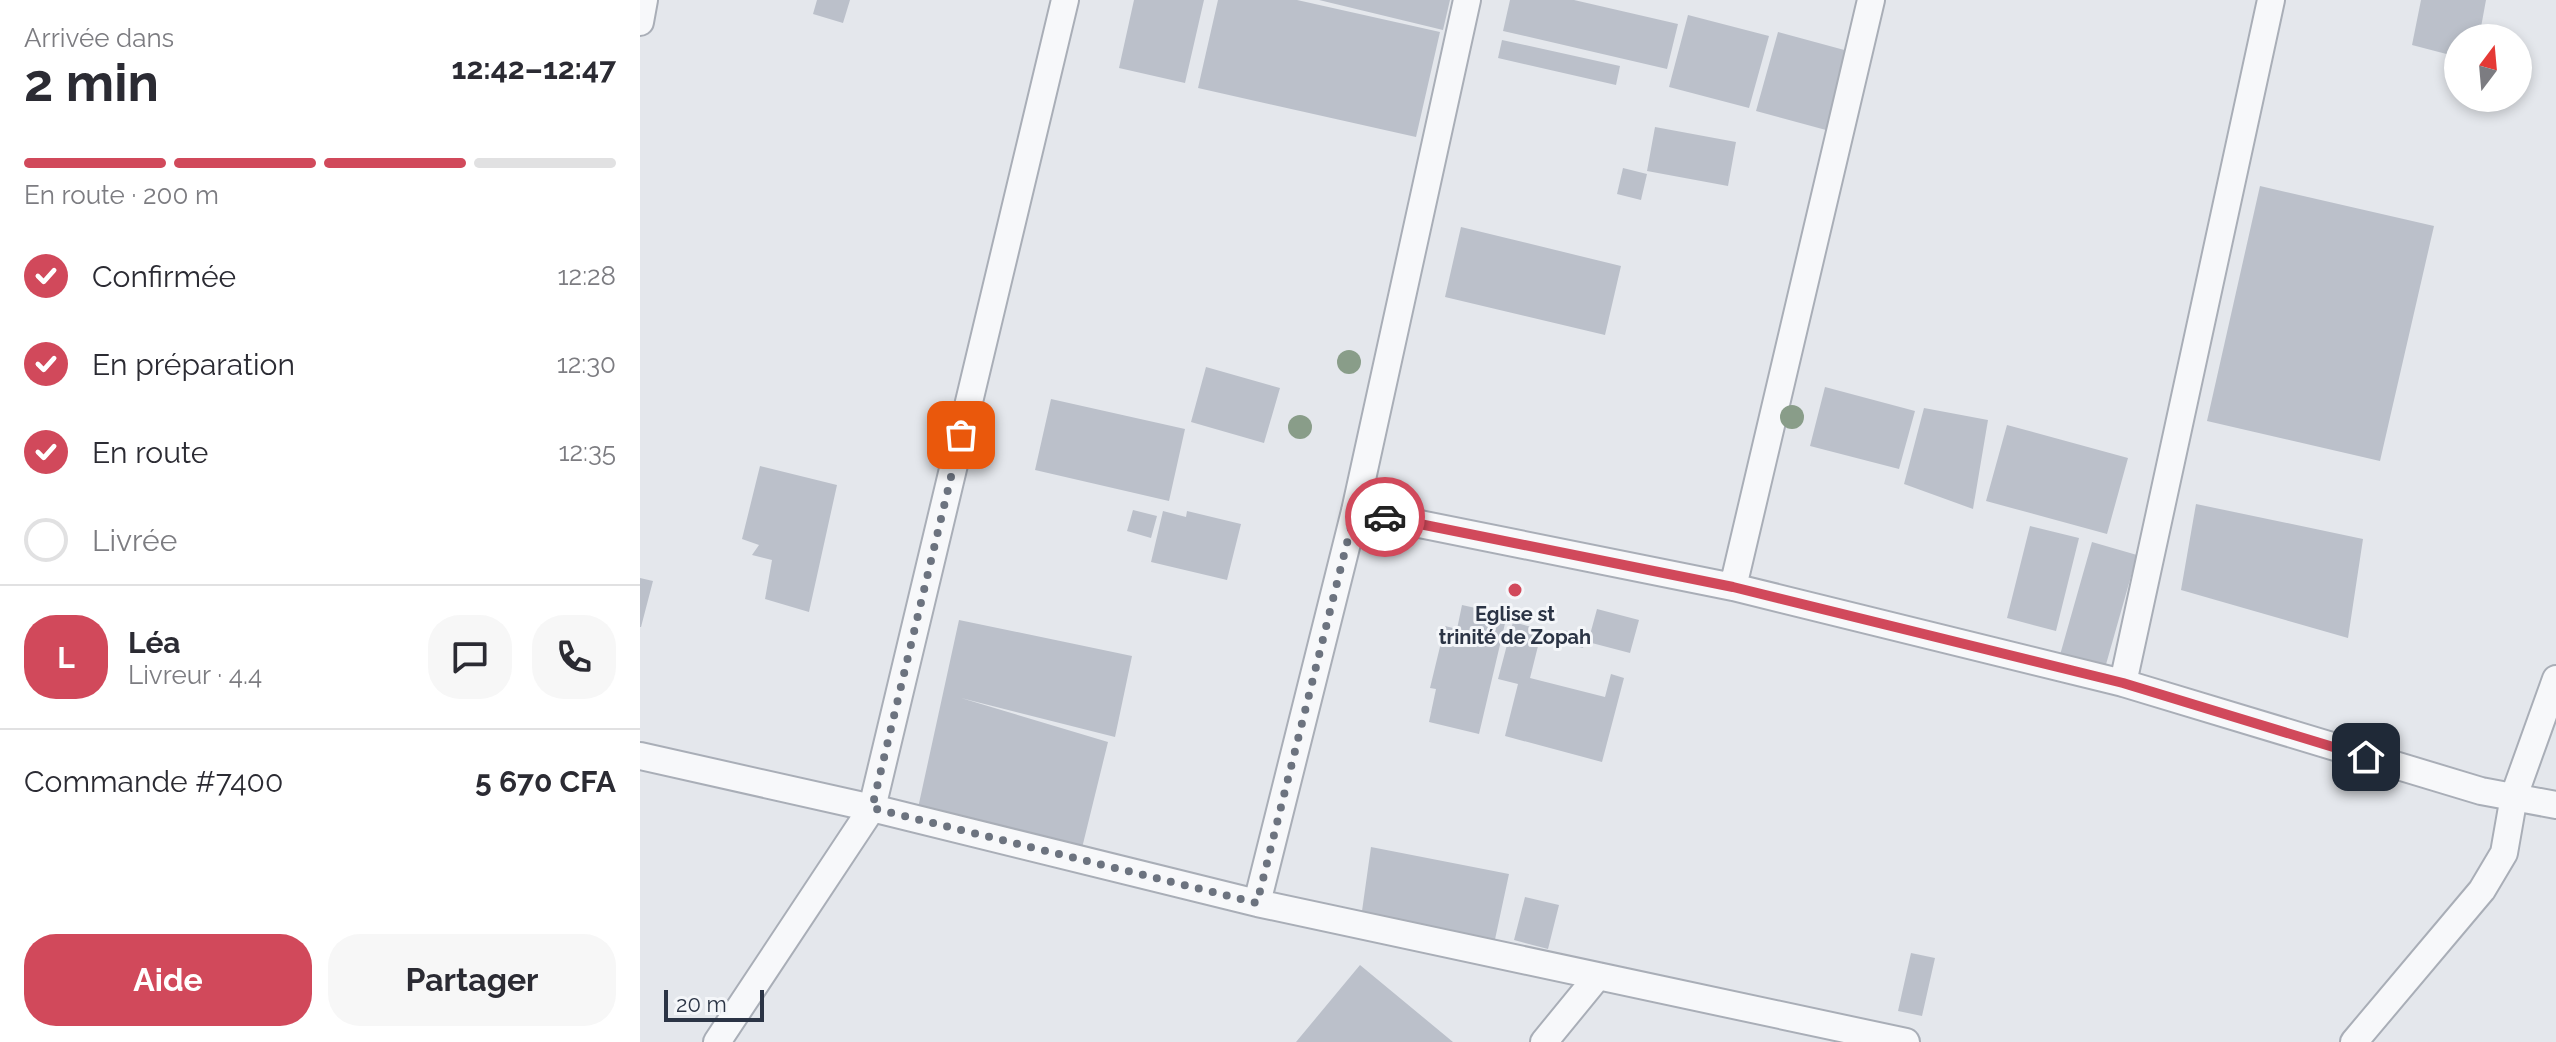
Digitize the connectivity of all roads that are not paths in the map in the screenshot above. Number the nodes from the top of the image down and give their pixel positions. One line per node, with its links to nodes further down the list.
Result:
1 (644, 0): 6 (street)
2 (1065, 0): 14 (street)
3 (1467, 0): 7 (street)
4 (1871, 0): 8 (street)
5 (2271, 0): 10 (street)
6 (640, 22)
7 (1355, 511): 8 (street); 15 (street)
8 (1733, 587): 10 (street)
9 (2556, 679): 12 (street)
10 (2123, 683): 12 (street)
11 (640, 756): 14 (street)
12 (2514, 796): 13 (street); 20 (street)
13 (2556, 805)
14 (872, 808): 15 (street); 17 (street)
15 (1257, 903): 16 (street)
16 (1598, 976): 18 (street); 19 (street)
17 (717, 1042)
18 (1544, 1042)
19 (1906, 1042)
20 (2354, 1042)

